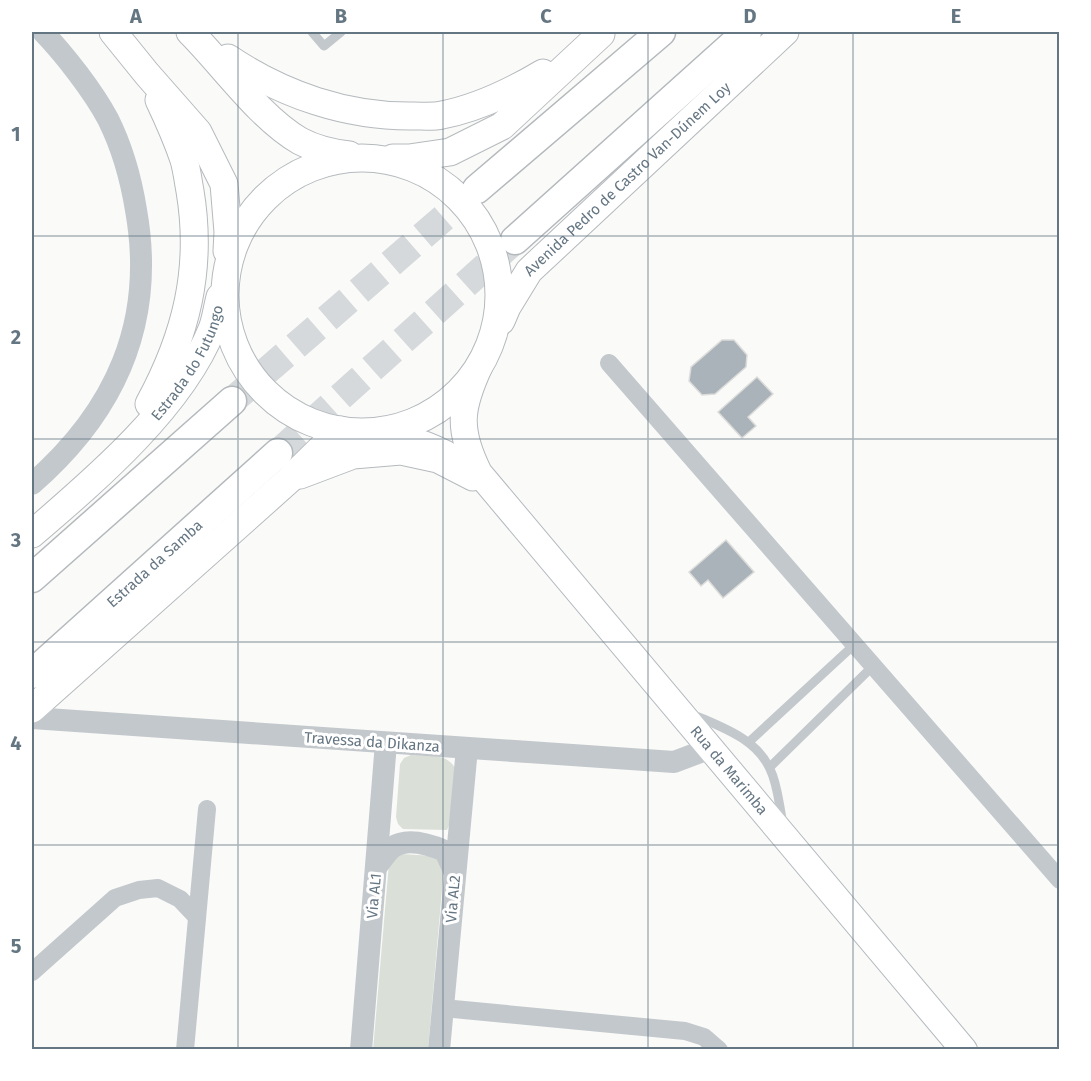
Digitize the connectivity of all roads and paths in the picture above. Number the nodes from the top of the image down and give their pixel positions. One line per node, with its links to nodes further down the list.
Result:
1 (43, 32): 23 (street)
2 (112, 32): 10 (main road, Estrada do Futungo)
3 (312, 32): 4 (lane)
4 (341, 32)
5 (661, 32): 12 (highway)
6 (747, 32): 13 (highway, Avenida Pedro de Castro Van-Dúnem Loy)
7 (785, 32): 15 (main road, Avenida Pedro de Castro Van-Dúnem Loy)
8 (192, 33): 9 (main road); 11 (main road)
9 (602, 33): 11 (main road)
10 (147, 74): 14 (main road, Estrada do Futungo); 20 (main road)
11 (369, 158): 14 (main road); 15 (main road)
12 (477, 189)
13 (515, 240)
14 (226, 270): 18 (main road); 20 (main road, Estrada do Futungo)
15 (485, 354): 18 (main road); 24 (main road, Rua da Marimba)
16 (609, 363): 27 (street)
17 (232, 401): 26 (highway)
18 (352, 431): 21 (main road, Rua da Marimba); 22 (main road)
19 (278, 453): 29 (highway, Estrada da Samba)
20 (106, 468): 25 (main road, Estrada do Futungo)
21 (472, 477): 22 (main road); 24 (main road, Rua da Marimba)
22 (290, 479): 31 (main road)
23 (32, 484)
24 (495, 494): 30 (main road, Rua da Marimba)
25 (32, 534)
26 (32, 578)
27 (854, 645): 28 (street); 33 (lane)
28 (873, 666): 37 (lane); 42 (street)
29 (32, 674)
30 (674, 705): 33 (lane); 36 (main road, Rua da Marimba)
31 (32, 709)
32 (32, 718): 34 (street, Travessa da Dikanza)
33 (750, 741): 37 (lane)
34 (386, 742): 35 (street, Travessa da Dikanza); 40 (street, Via AL1)
35 (466, 748): 36 (street, Travessa da Dikanza); 41 (street, Via AL2)
36 (711, 748): 39 (main road, Rua da Marimba)
37 (770, 767): 39 (lane)
38 (207, 809): 43 (street)
39 (785, 836): 50 (main road, Rua da Marimba)
40 (377, 866): 41 (street); 47 (street, Via AL1)
41 (455, 873): 45 (street, Via AL2)
42 (1059, 880)
43 (197, 917): 44 (street); 46 (street)
44 (32, 972)
45 (443, 1008): 48 (street, Via AL2); 49 (street)
46 (185, 1050)
47 (361, 1050)
48 (439, 1050)
49 (719, 1050)
50 (964, 1050)

